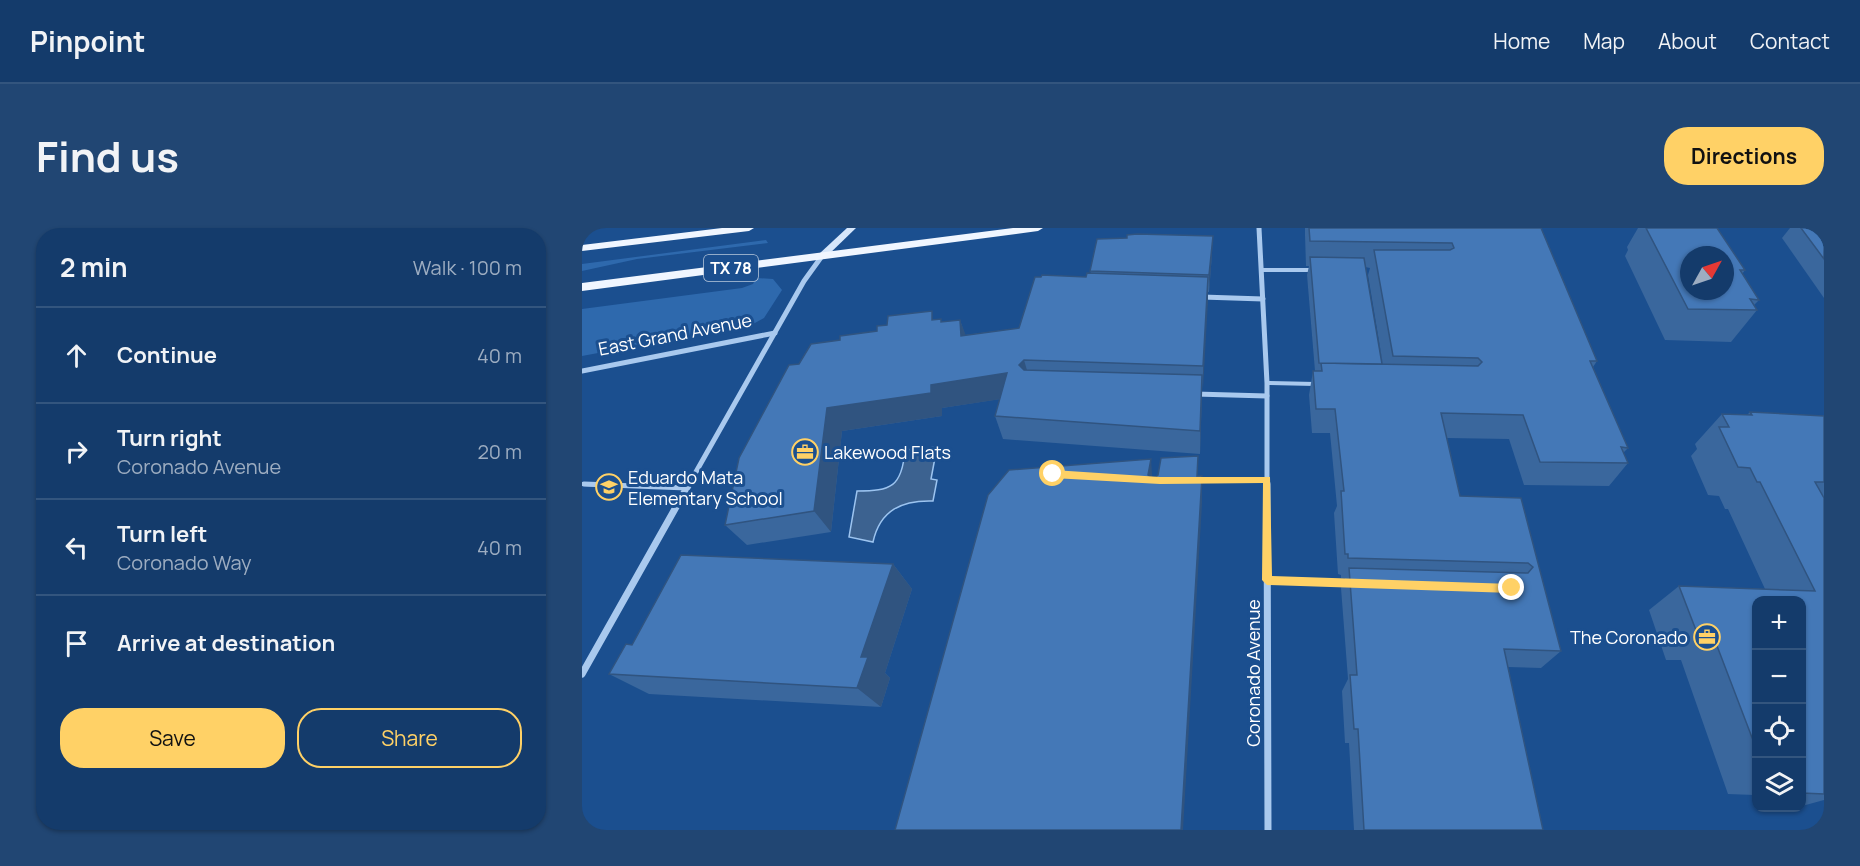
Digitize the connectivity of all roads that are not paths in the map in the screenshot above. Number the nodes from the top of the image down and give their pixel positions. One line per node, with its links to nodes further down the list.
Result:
1 (749, 228): 5 (main road, TX 78)
2 (852, 228): 6 (street)
3 (1038, 228): 6 (main road, TX 78)
4 (1259, 228): 7 (street, Coronado Avenue)
5 (582, 248)
6 (822, 256): 9 (main road, TX 78); 12 (street)
7 (1261, 270): 8 (lane); 11 (street, Coronado Avenue)
8 (1318, 270)
9 (582, 287)
10 (1198, 297): 11 (street)
11 (1263, 298): 14 (street, Coronado Avenue)
12 (775, 333): 13 (street, East Grand Avenue); 21 (street)
13 (582, 371)
14 (1267, 383): 15 (lane); 17 (street, Coronado Avenue)
15 (1324, 384)
16 (1191, 394): 17 (street)
17 (1267, 396): 19 (street, Coronado Avenue)
18 (1192, 480): 19 (lane)
19 (1267, 480): 22 (street, Coronado Avenue)
20 (582, 483): 21 (lane)
21 (687, 488): 24 (street)
22 (1267, 580): 23 (lane); 25 (street, Coronado Avenue)
23 (1360, 584)
24 (582, 674)
25 (1268, 830)

